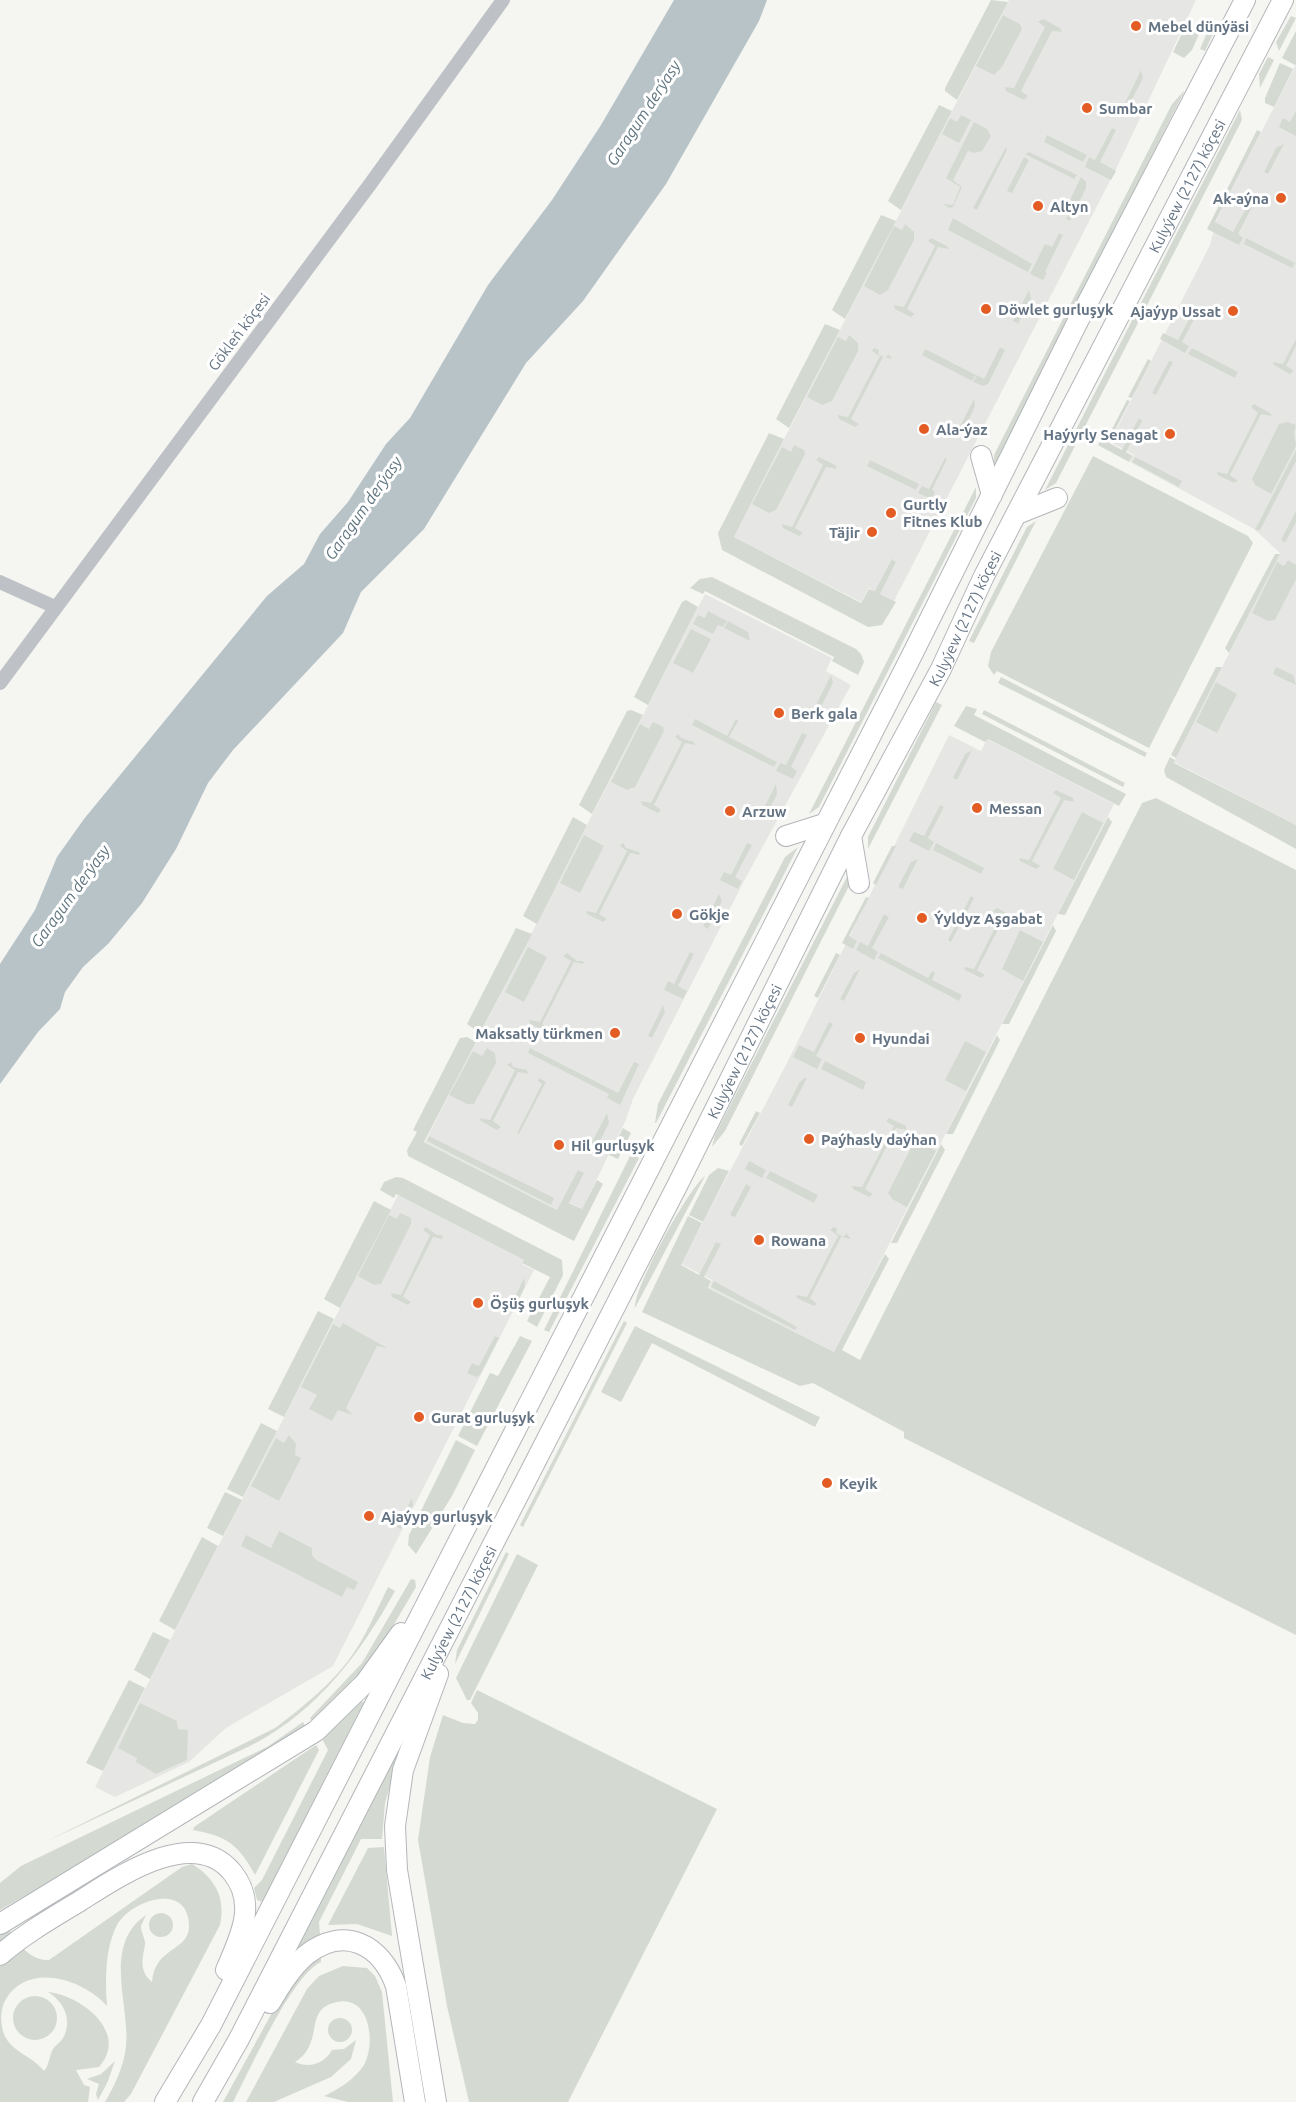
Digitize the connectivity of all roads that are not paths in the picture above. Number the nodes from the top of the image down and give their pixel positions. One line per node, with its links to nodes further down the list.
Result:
1 (503, 0): 9 (street, Gökleň köçesi)
2 (1245, 0): 5 (highway, Kulyýew (2127) köçesi)
3 (1283, 0): 7 (highway, Kulyýew (2127) köçesi)
4 (981, 456): 5 (highway)
5 (992, 495): 11 (highway, Kulyýew (2127) köçesi)
6 (1058, 498): 7 (highway)
7 (1017, 514): 13 (highway, Kulyýew (2127) köçesi)
8 (0, 582): 9 (street)
9 (55, 607): 10 (street, Gökleň köçesi)
10 (0, 683)
11 (824, 824): 12 (highway); 15 (highway, Kulyýew (2127) köçesi)
12 (786, 836)
13 (850, 836): 14 (highway); 16 (highway, Kulyýew (2127) köçesi)
14 (859, 883)
15 (441, 1577): 17 (highway); 19 (highway, Kulyýew (2127) köçesi)
16 (463, 1603): 20 (highway, Kulyýew (2127) köçesi); 24 (highway)
17 (0, 1924)
18 (0, 1955): 19 (highway)
19 (211, 2025): 21 (highway, Kulyýew (2127) köçesi)
20 (239, 2039): 22 (highway, Kulyýew (2127) köçesi); 23 (highway)
21 (165, 2102)
22 (203, 2102)
23 (415, 2102)
24 (436, 2102)

